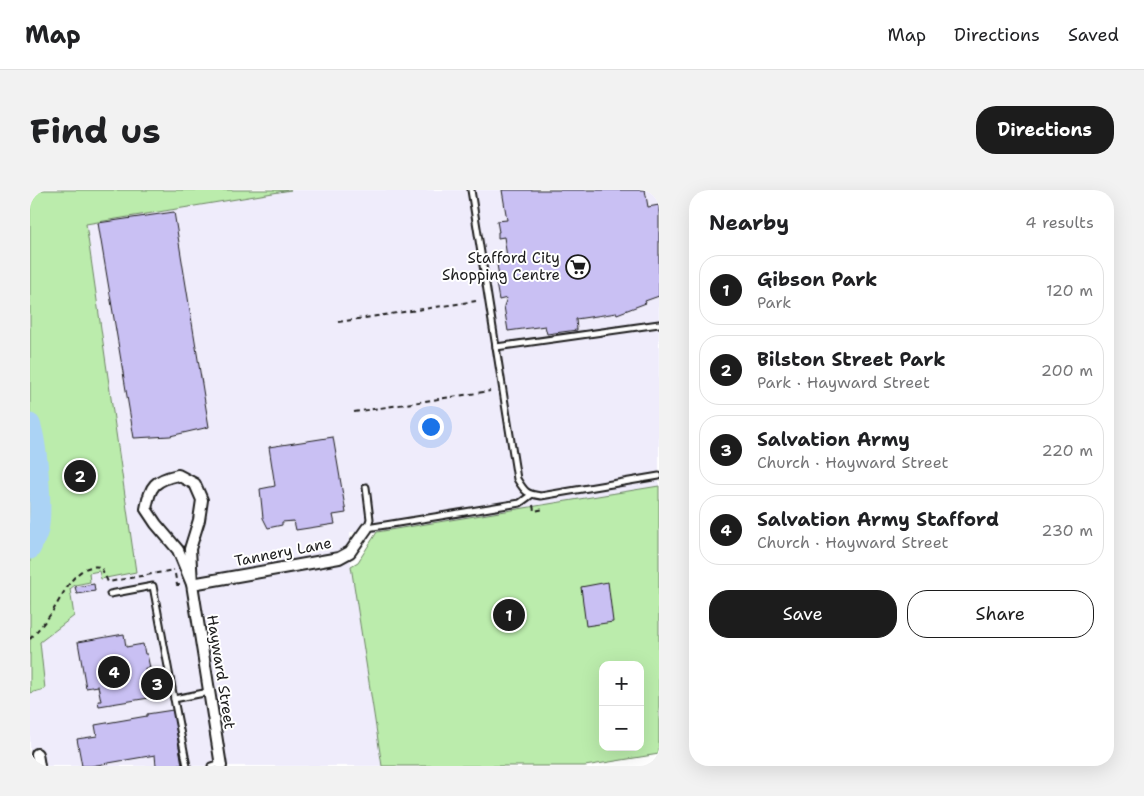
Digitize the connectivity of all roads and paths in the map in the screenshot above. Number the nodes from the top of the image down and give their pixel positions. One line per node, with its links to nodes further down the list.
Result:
1 (471, 190): 5 (lane)
2 (476, 301): 3 (path)
3 (338, 322)
4 (659, 324): 5 (lane)
5 (496, 347): 10 (lane)
6 (490, 391): 7 (path)
7 (354, 412)
8 (659, 476): 10 (lane)
9 (366, 487): 12 (lane)
10 (531, 495): 11 (path); 12 (lane)
11 (544, 509)
12 (367, 528): 13 (street, Tannery Lane)
13 (192, 584): 13 (street, Hayward Street); 15 (street, Hayward Street)
14 (110, 594): 16 (lane)
15 (210, 692): 16 (lane); 18 (street, Hayward Street)
16 (174, 699): 20 (lane)
17 (37, 754): 19 (street)
18 (217, 765)
19 (39, 766)
20 (187, 766)

